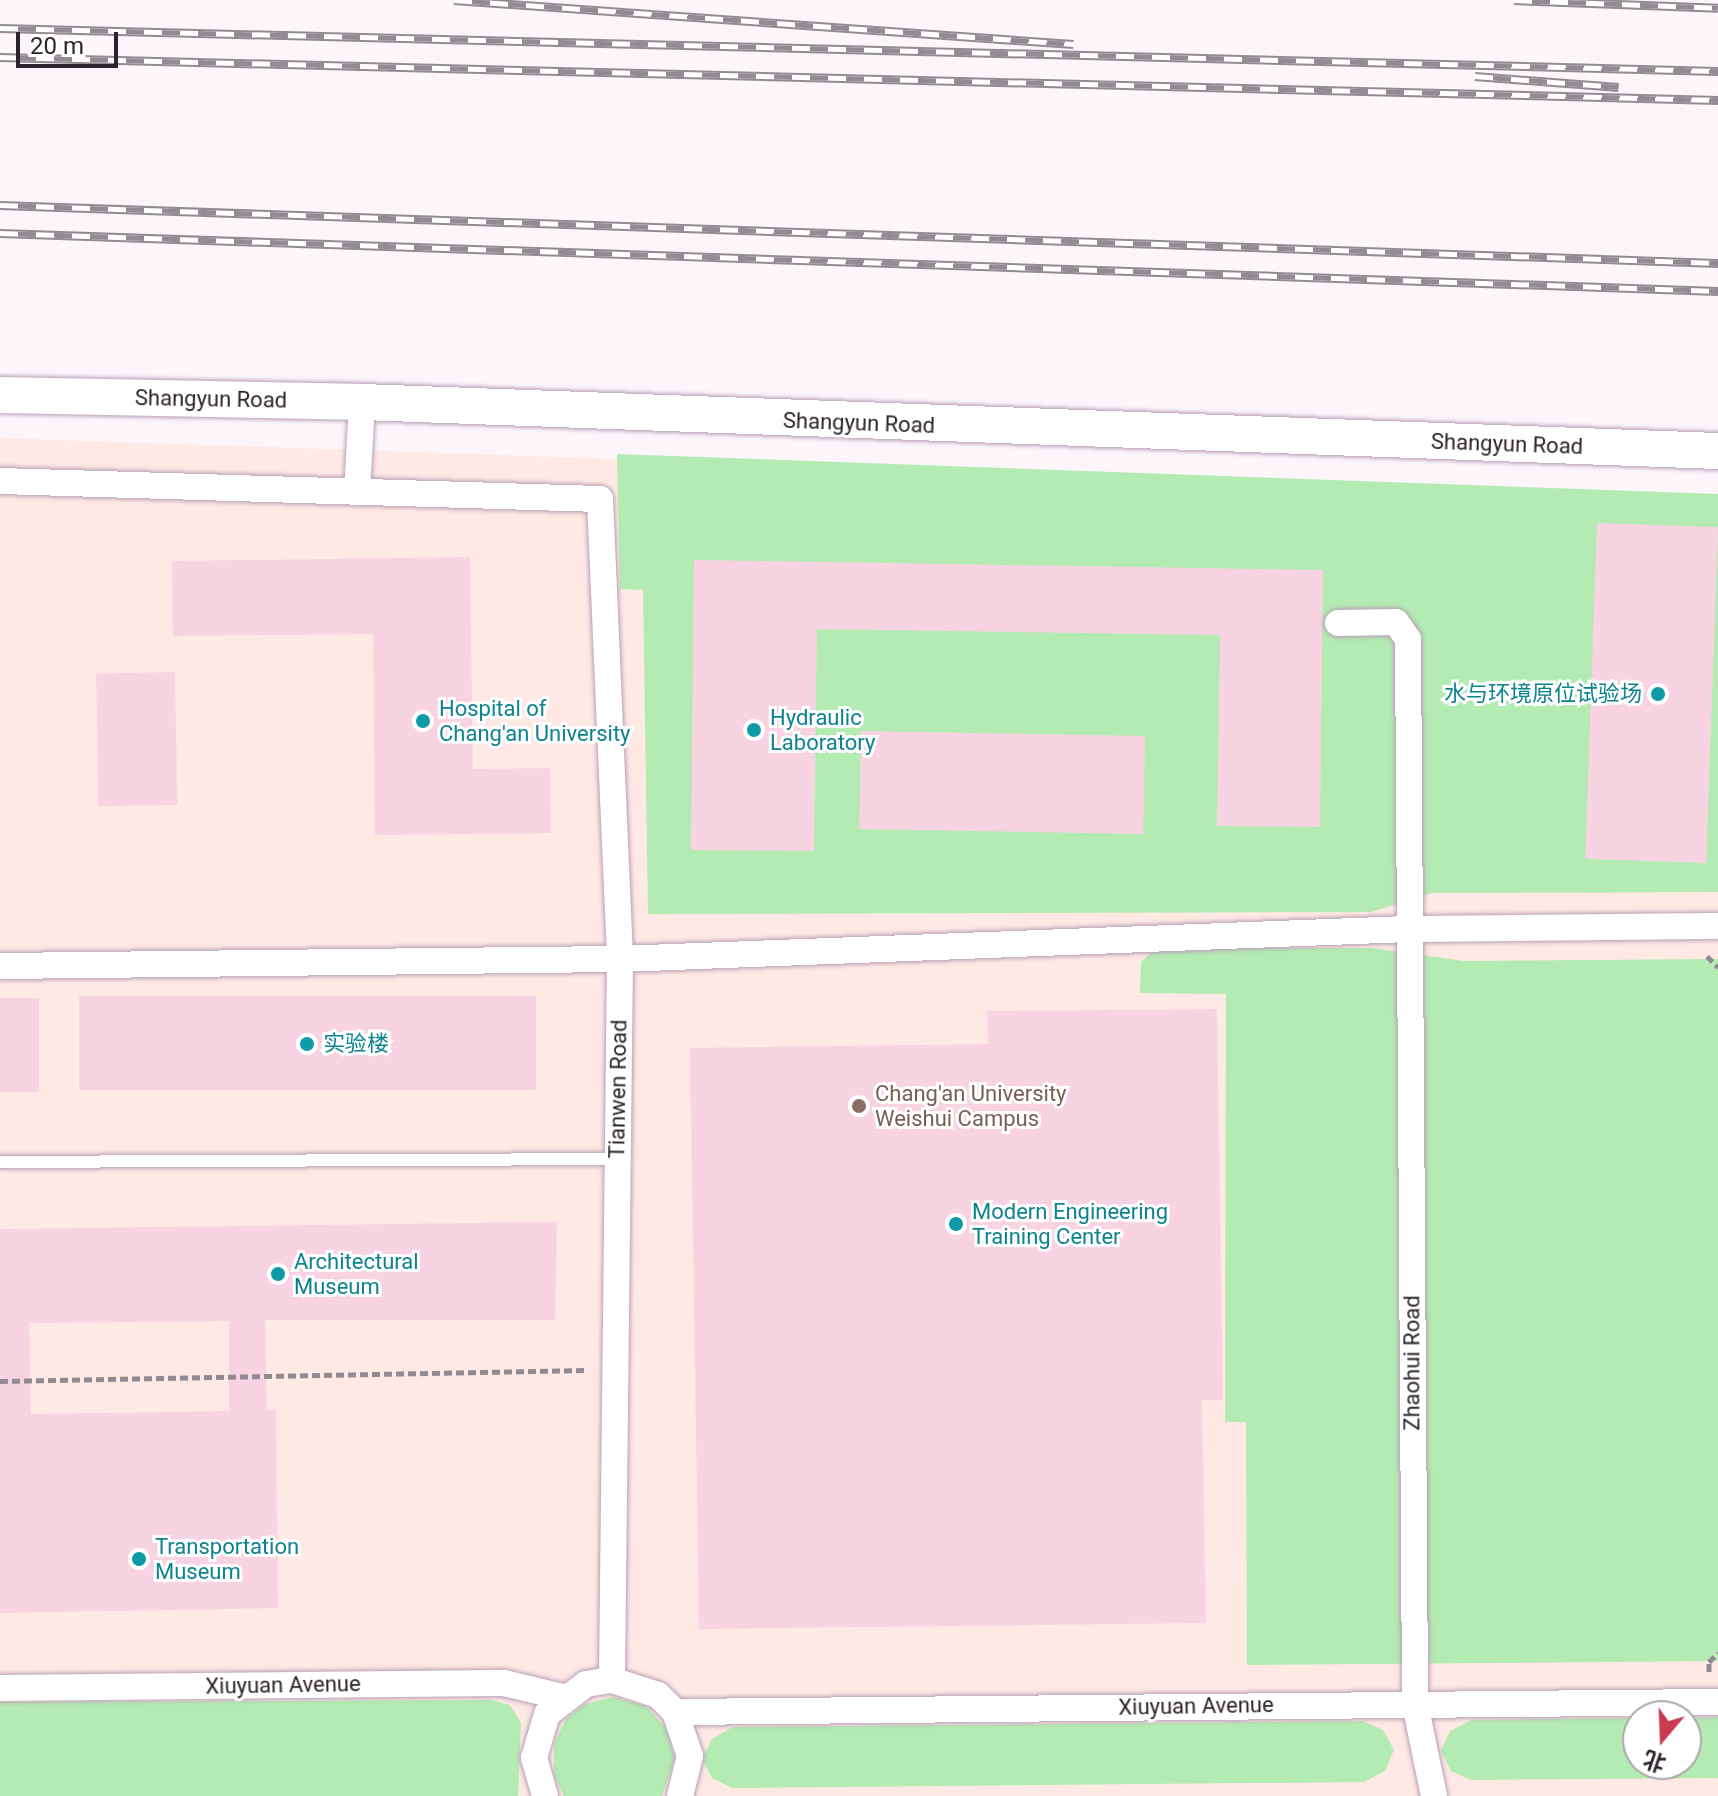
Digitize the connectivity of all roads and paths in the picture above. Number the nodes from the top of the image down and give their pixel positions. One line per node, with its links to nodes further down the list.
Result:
1 (0, 395): 2 (street, Shangyun Road)
2 (362, 402): 3 (street, Shangyun Road); 5 (street)
3 (1718, 451)
4 (0, 481): 5 (street)
5 (357, 492): 9 (street, Tianwen Road)
6 (1338, 623): 8 (street, Zhaohui Road)
7 (1718, 926): 8 (street)
8 (1409, 929): 9 (street); 19 (street, Zhaohui Road)
9 (620, 959): 10 (street); 11 (street, Tianwen Road)
10 (0, 966)
11 (618, 1159): 12 (lane); 13 (street, Tianwen Road)
12 (0, 1162)
13 (615, 1370): 14 (path); 15 (street, Tianwen Road)
14 (0, 1381)
15 (612, 1680): 17 (street); 20 (street)
16 (0, 1688): 17 (street, Xiuyuan Avenue)
17 (563, 1697): 21 (street)
18 (1718, 1702): 19 (street, Xiuyuan Avenue)
19 (1415, 1704): 20 (street, Xiuyuan Avenue); 23 (street, Zhaohui Road)
20 (675, 1712): 22 (street)
21 (545, 1796)
22 (680, 1796)
23 (1434, 1796)

